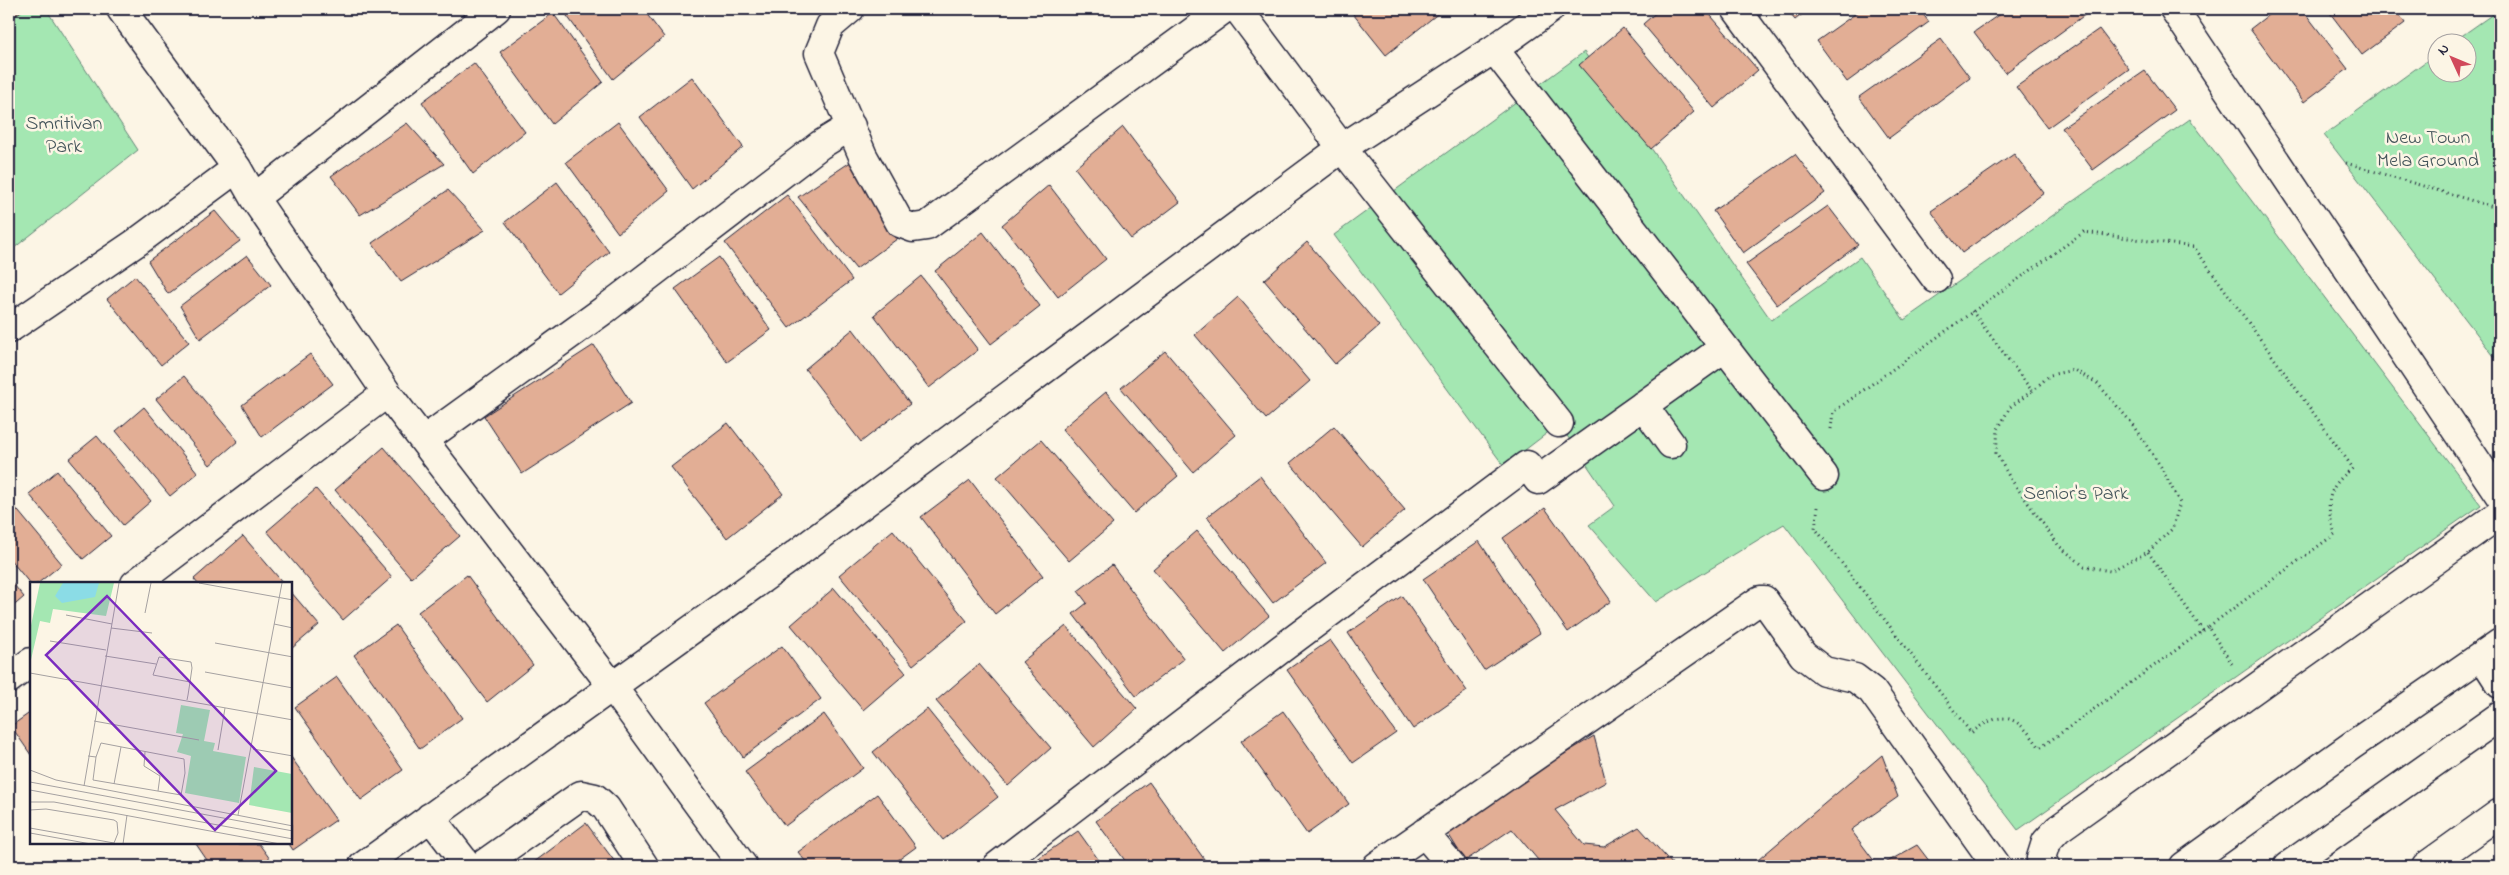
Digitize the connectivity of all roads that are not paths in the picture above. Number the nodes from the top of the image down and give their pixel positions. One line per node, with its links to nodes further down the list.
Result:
1 (121, 9): 12 (street)
2 (496, 9): 13 (street)
3 (850, 9): 10 (street)
4 (1224, 9): 10 (street)
5 (1238, 9): 11 (street)
6 (1550, 9): 9 (street)
7 (1736, 9): 14 (street)
8 (2176, 9): 23 (street)
9 (1494, 49): 11 (street); 16 (street)
10 (850, 126): 20 (street)
11 (1342, 148): 19 (street); 30 (street)
12 (237, 168): 13 (street); 15 (street)
13 (254, 198): 17 (street)
14 (1936, 279)
15 (9, 329)
16 (1724, 348): 18 (street); 22 (street)
17 (387, 393): 20 (street); 25 (street)
18 (1643, 406): 21 (street); 40 (street)
19 (1559, 423)
20 (424, 440): 30 (street)
21 (1671, 444)
22 (1824, 476)
23 (2500, 496)
24 (2500, 514): 44 (street)
25 (138, 582)
26 (2491, 650): 29 (street); 45 (street)
27 (30, 663): 28 (street)
28 (9, 679)
29 (2500, 684)
30 (612, 686): 33 (street); 39 (street)
31 (2500, 716): 46 (street)
32 (2500, 813): 47 (street)
33 (430, 817): 35 (street); 36 (street)
34 (1424, 833): 41 (street); 42 (street); 43 (street)
35 (363, 866)
36 (468, 866)
37 (481, 866): 38 (street)
38 (644, 866)
39 (743, 866)
40 (997, 866)
41 (1377, 866)
42 (1452, 866)
43 (1997, 866)
44 (2045, 866)
45 (2184, 866)
46 (2288, 866)
47 (2426, 866)

